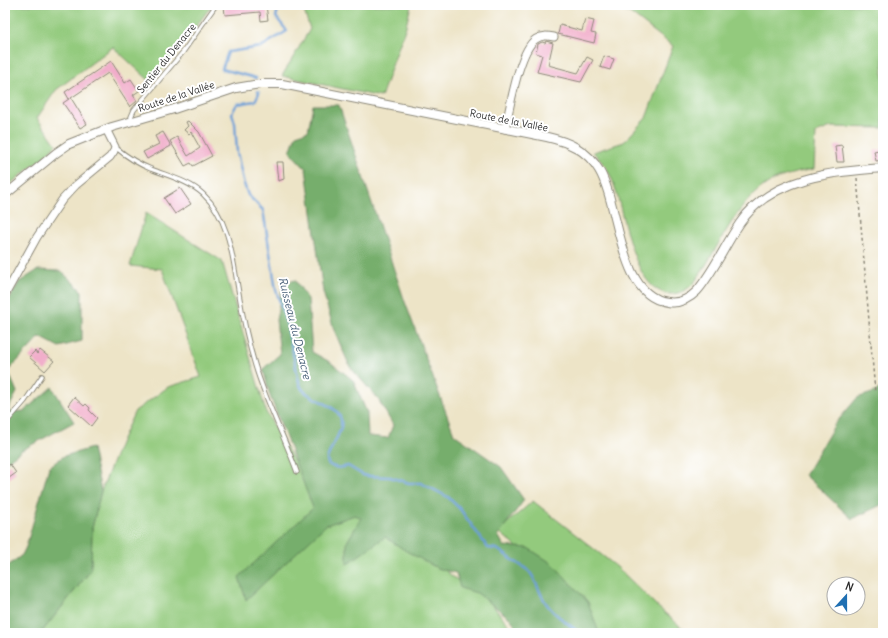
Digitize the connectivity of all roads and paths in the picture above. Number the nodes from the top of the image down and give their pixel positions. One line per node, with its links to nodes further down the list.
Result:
1 (216, 5): 3 (lane, Sentier du Denacre)
2 (554, 37): 5 (street)
3 (132, 121): 4 (street, Route de la Vallée); 5 (street, Route de la Vallée)
4 (106, 129): 6 (street); 9 (street, Route de la Vallée)
5 (505, 129): 8 (street, Route de la Vallée)
6 (115, 147): 10 (street); 14 (lane)
7 (883, 168): 8 (street, Route de la Vallée)
8 (857, 170): 12 (path)
9 (5, 195)
10 (5, 295)
11 (42, 376): 13 (lane)
12 (874, 392)
13 (5, 424)
14 (297, 472)

